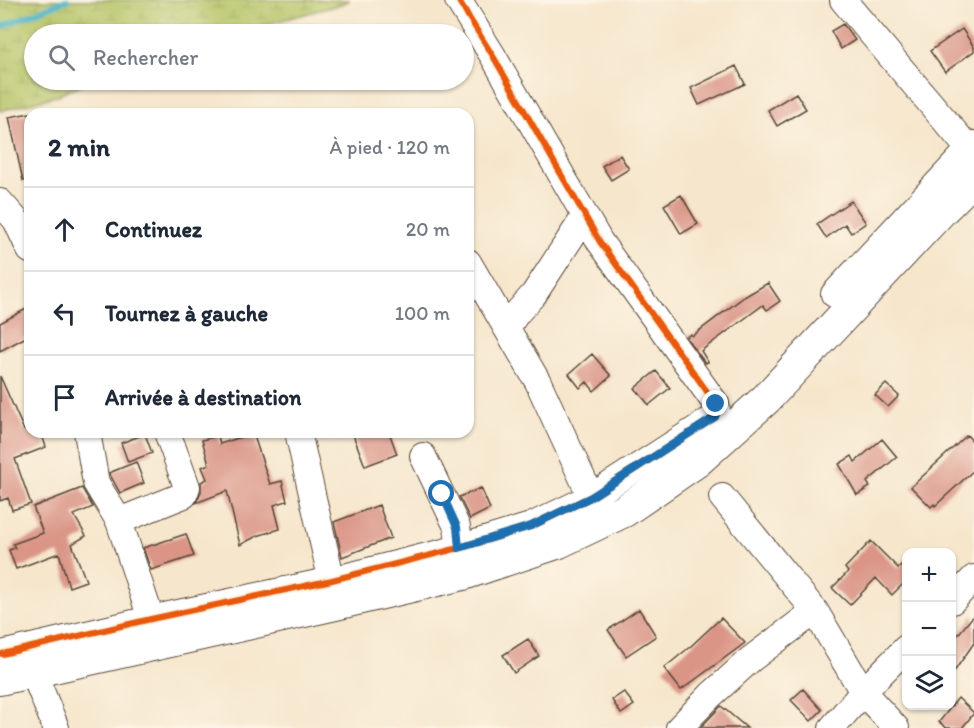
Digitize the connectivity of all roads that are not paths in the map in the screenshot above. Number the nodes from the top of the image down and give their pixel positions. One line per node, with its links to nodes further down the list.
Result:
1 (458, 0): 3 (street)
2 (843, 0): 5 (street)
3 (473, 24)
4 (474, 26): 7 (street)
5 (972, 157): 10 (street); 19 (main road)
6 (0, 202): 8 (street)
7 (585, 216): 11 (street); 16 (street)
8 (24, 237)
9 (474, 272): 11 (street)
10 (834, 294)
11 (507, 328): 16 (street)
12 (88, 438): 18 (street)
13 (169, 438): 18 (street)
14 (299, 438): 21 (street)
15 (423, 456): 19 (street)
16 (591, 497): 19 (street)
17 (722, 497): 23 (street)
18 (119, 521): 24 (street)
19 (461, 561): 21 (main road)
20 (974, 578): 22 (street)
21 (334, 592): 24 (street); 26 (main road)
22 (956, 596)
23 (815, 611): 27 (street); 29 (street)
24 (151, 619): 26 (street)
25 (902, 652): 27 (street)
26 (8, 664): 28 (street)
27 (863, 692): 30 (street); 31 (street)
28 (56, 728)
29 (679, 728)
30 (832, 728)
31 (896, 728)

